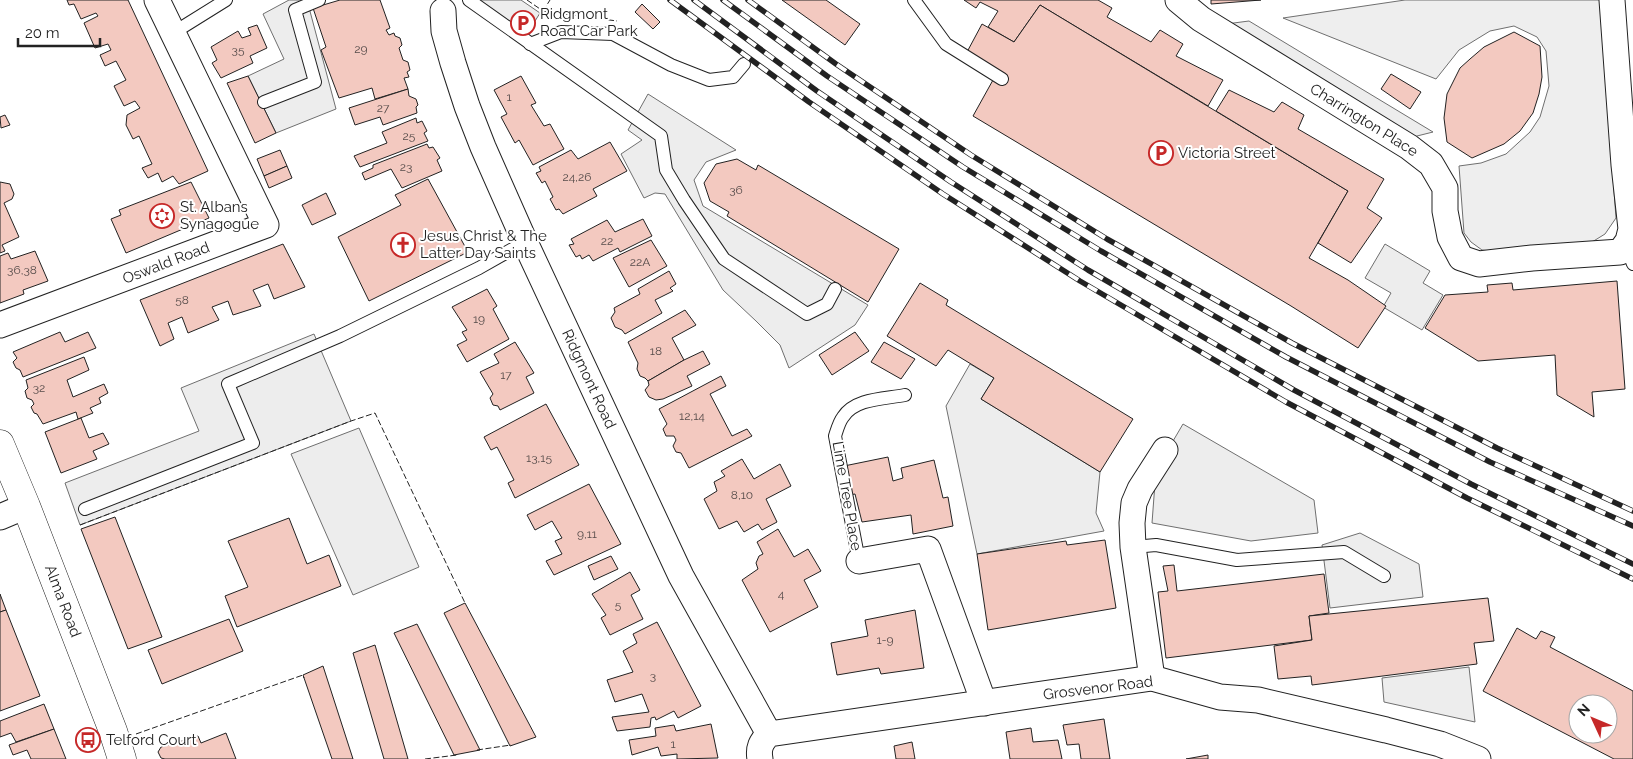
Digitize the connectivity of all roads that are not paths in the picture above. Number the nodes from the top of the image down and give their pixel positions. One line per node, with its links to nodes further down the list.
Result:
1 (157, 0): 9 (street, Oswald Road)
2 (226, 0): 9 (lane)
3 (319, 0): 13 (lane)
4 (469, 0): 10 (lane)
5 (914, 0): 12 (lane)
6 (1178, 0): 15 (street, Charrington Place)
7 (1612, 0): 15 (street, Charrington Place)
8 (443, 11): 14 (street, Ridgmont Road)
9 (173, 33): 17 (street, Oswald Road)
10 (530, 44): 11 (lane); 16 (lane)
11 (744, 64)
12 (1002, 79)
13 (264, 102)
14 (525, 242): 22 (lane); 29 (street, Ridgmont Road)
15 (1626, 258)
16 (835, 289)
17 (0, 324)
18 (905, 395): 25 (lane, Lime Tree Place)
19 (0, 444): 21 (main road, Alma Road)
20 (1165, 450): 24 (street)
21 (26, 506): 23 (street); 30 (main road, Alma Road)
22 (85, 509)
23 (0, 517)
24 (1133, 547): 26 (lane); 27 (street)
25 (859, 561): 28 (street, Lime Tree Place)
26 (1384, 576)
27 (1152, 678): 28 (street, Grosvenor Road); 32 (street, Grosvenor Road)
28 (984, 703): 29 (street, Grosvenor Road)
29 (769, 734): 31 (street)
30 (122, 759)
31 (760, 759)
32 (1478, 759)

